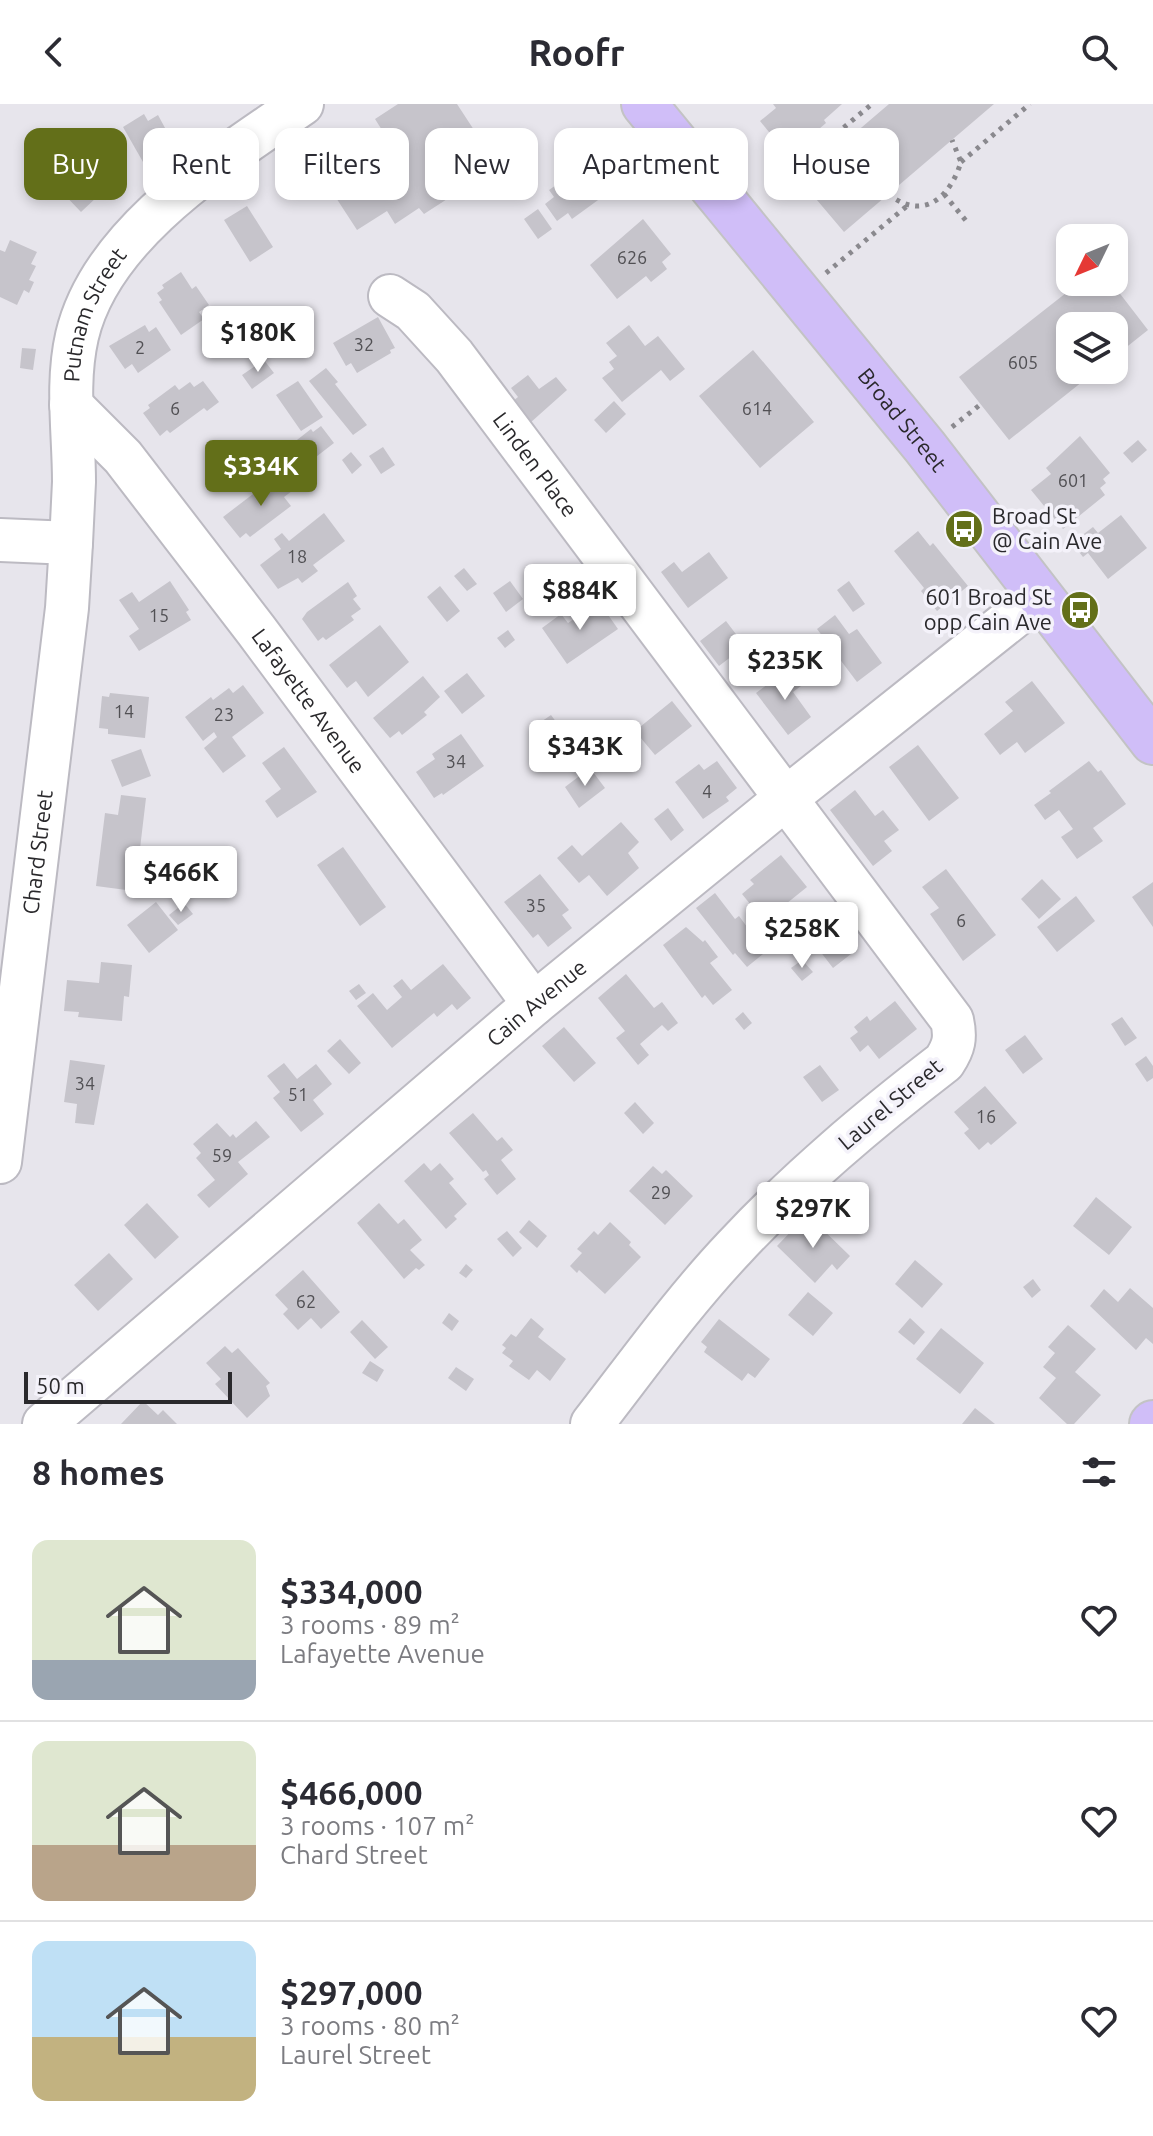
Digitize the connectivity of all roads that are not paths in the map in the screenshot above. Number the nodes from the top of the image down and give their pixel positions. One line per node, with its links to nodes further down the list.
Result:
1 (302, 104): 4 (street, Putnam Street)
2 (644, 104): 7 (main road, Broad Street)
3 (390, 296): 9 (street, Linden Place)
4 (71, 405): 6 (street, Putnam Street); 11 (street, Lafayette Avenue)
5 (0, 540): 6 (street)
6 (71, 543): 10 (street, Chard Street)
7 (1040, 596): 8 (main road, Broad Street); 9 (street, Cain Avenue)
8 (1153, 742)
9 (785, 799): 11 (street, Cain Avenue); 14 (street, Laurel Street)
10 (13, 945): 12 (street, Chard Street)
11 (534, 1004): 13 (street, Cain Avenue)
12 (0, 1162)
13 (44, 1424)
14 (592, 1424)

